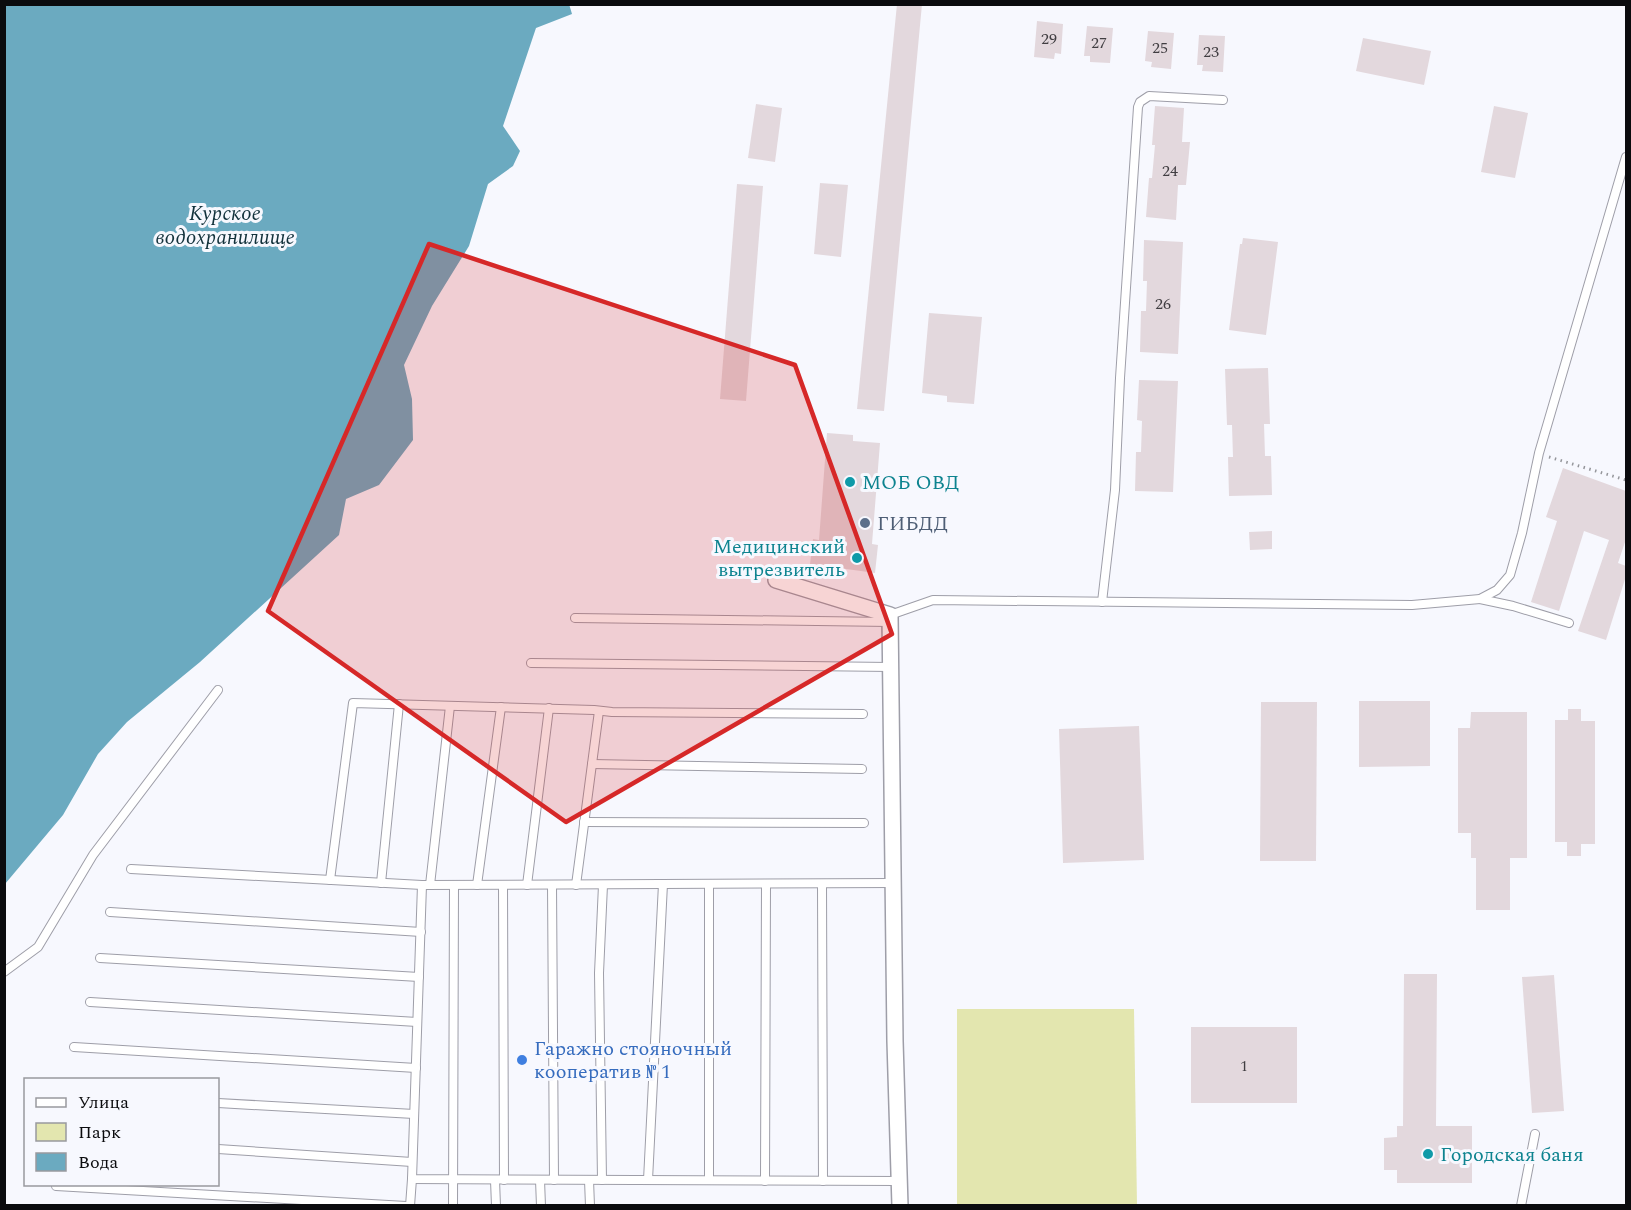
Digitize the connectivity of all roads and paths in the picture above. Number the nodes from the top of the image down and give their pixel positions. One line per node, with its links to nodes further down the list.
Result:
1 (1223, 100): 7 (lane)
2 (1626, 157): 3 (lane)
3 (1539, 453): 4 (path); 6 (lane)
4 (1626, 480)
5 (776, 580): 9 (street)
6 (1480, 599): 7 (lane); 10 (lane)
7 (1102, 602): 9 (lane)
8 (574, 618): 9 (lane)
9 (890, 618): 12 (street)
10 (1569, 623)
11 (531, 663): 12 (lane)
12 (891, 667): 27 (street)
13 (218, 690): 43 (lane)
14 (399, 704): 15 (lane); 25 (lane); 26 (lane)
15 (450, 706): 16 (lane); 32 (lane)
16 (501, 707): 17 (lane); 34 (lane)
17 (549, 708): 18 (lane); 36 (lane)
18 (599, 711): 19 (lane); 20 (lane)
19 (863, 714)
20 (592, 765): 21 (lane); 22 (lane)
21 (862, 769)
22 (584, 822): 23 (lane); 38 (lane)
23 (864, 823)
24 (131, 869): 25 (lane)
25 (330, 880): 26 (lane)
26 (381, 883): 32 (lane)
27 (893, 883): 31 (lane); 66 (street)
28 (663, 884): 29 (lane); 39 (lane); 62 (lane)
29 (709, 884): 30 (lane); 63 (lane)
30 (766, 884): 31 (lane); 64 (lane)
31 (822, 884): 65 (lane)
32 (426, 885): 33 (lane); 41 (lane)
33 (454, 885): 34 (lane); 55 (lane)
34 (477, 885): 35 (lane)
35 (503, 885): 36 (lane); 57 (lane)
36 (527, 885): 37 (lane)
37 (552, 885): 38 (lane); 59 (lane)
38 (576, 885): 39 (lane)
39 (603, 885): 61 (lane)
40 (110, 912): 41 (lane)
41 (420, 932): 44 (lane)
42 (100, 958): 44 (lane)
43 (4, 972)
44 (419, 977): 46 (lane)
45 (90, 1002): 46 (lane)
46 (417, 1022): 48 (lane)
47 (75, 1047): 48 (lane)
48 (416, 1068): 50 (lane)
49 (219, 1103): 50 (lane)
50 (414, 1114): 53 (lane)
51 (1535, 1134): 74 (lane)
52 (219, 1149): 53 (lane)
53 (412, 1162): 54 (lane)
54 (412, 1179): 55 (lane); 68 (lane)
55 (453, 1180): 56 (lane); 69 (lane)
56 (495, 1180): 57 (lane); 70 (lane)
57 (504, 1180): 58 (lane)
58 (540, 1180): 59 (lane); 71 (lane)
59 (554, 1180): 60 (lane)
60 (589, 1180): 61 (lane); 72 (lane)
61 (602, 1180): 62 (lane)
62 (648, 1180): 63 (lane)
63 (709, 1180): 64 (lane)
64 (765, 1181): 65 (lane)
65 (823, 1181): 66 (lane)
66 (899, 1181): 73 (street)
67 (56, 1186): 68 (lane)
68 (408, 1206)
69 (453, 1206)
70 (496, 1206)
71 (541, 1206)
72 (590, 1206)
73 (900, 1206)
74 (1521, 1206)

